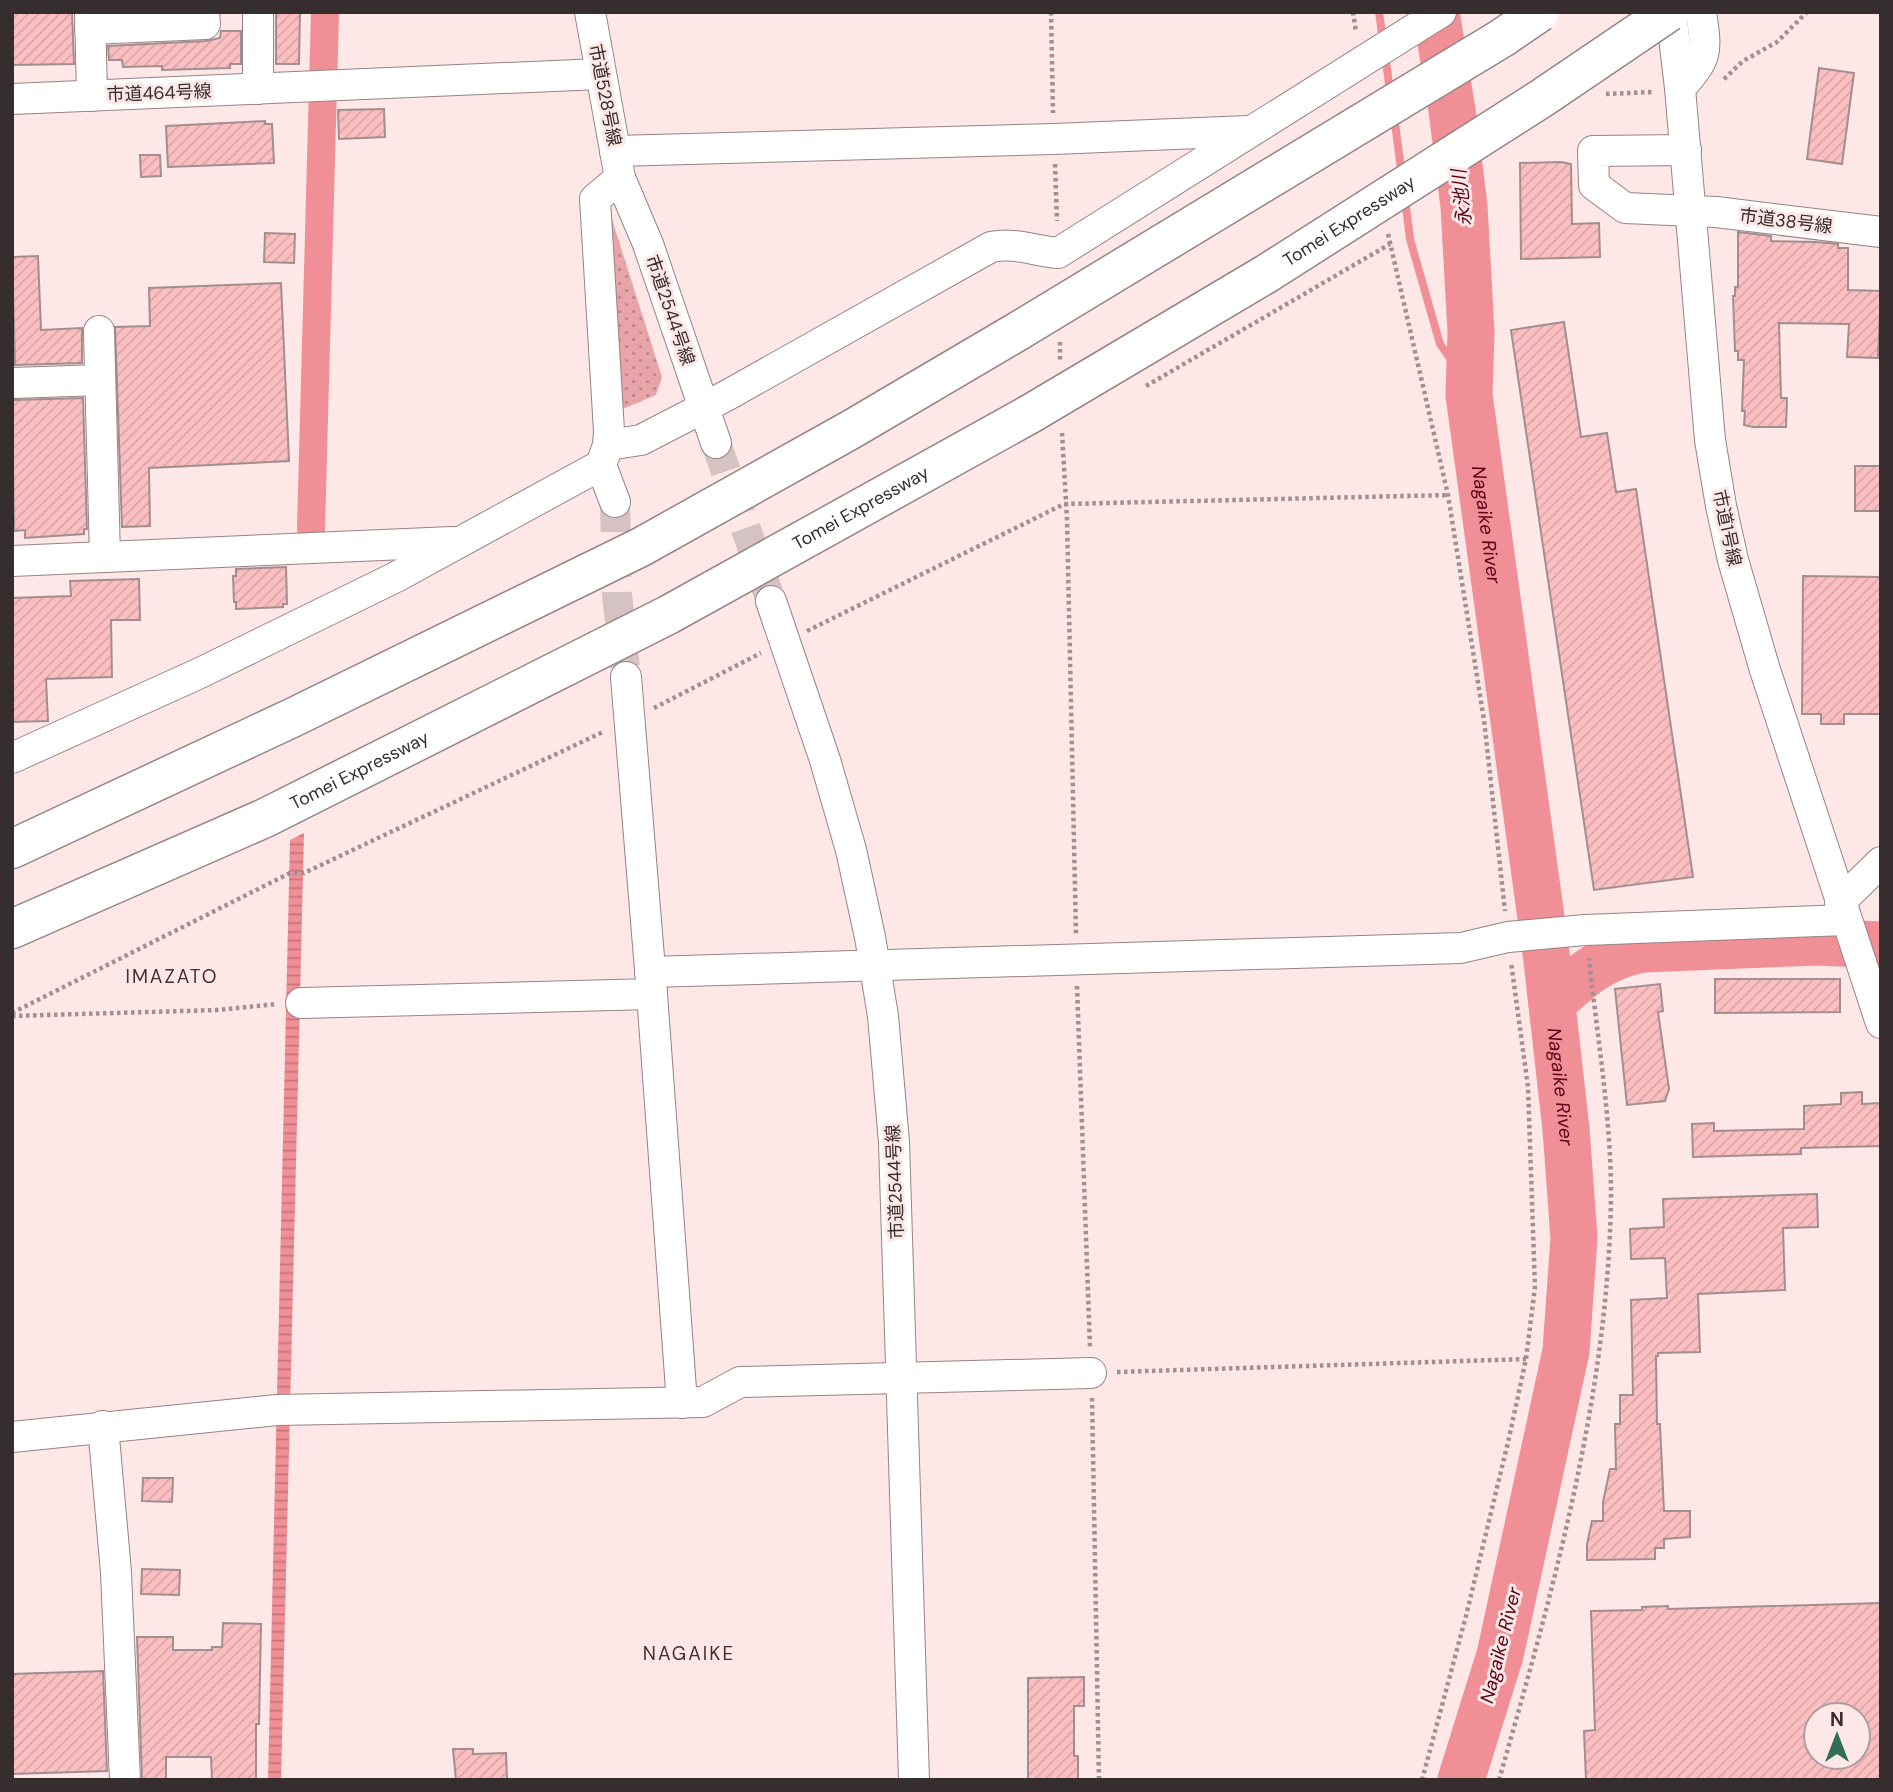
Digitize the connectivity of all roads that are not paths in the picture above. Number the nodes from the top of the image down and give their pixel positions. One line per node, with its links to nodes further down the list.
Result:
1 (204, 12): 8 (street)
2 (258, 12): 11 (street)
3 (590, 12): 9 (street, 市道528号線)
4 (1441, 12): 14 (street)
5 (1540, 12): 32 (highway, bridge)
6 (1670, 12): 10 (street, 市道1号線); 35 (highway, Tomei Expressway, bridge)
7 (1701, 12): 10 (street)
8 (90, 20): 12 (street)
9 (600, 74): 11 (street, 市道464号線); 16 (street, 市道528号線)
10 (1681, 88): 15 (street, 市道1号線)
11 (258, 89): 12 (street, 市道464号線)
12 (92, 96): 13 (street, 市道464号線)
13 (12, 99)
14 (1252, 131): 16 (street); 22 (street)
15 (1686, 150): 17 (street, 市道1号線); 17 (street, 市道38号線)
16 (618, 165): 22 (street, 市道2544号線); 24 (street)
17 (1691, 211): 18 (street, 市道38号線); 34 (street, 市道1号線)
18 (1881, 232)
19 (99, 331): 20 (street)
20 (100, 380): 21 (street); 27 (street)
21 (12, 383)
22 (704, 406): 23 (street, 市道2544号線); 24 (street)
23 (716, 443)
24 (605, 455): 25 (street); 26 (street)
25 (615, 502)
26 (462, 541): 27 (street); 31 (street)
27 (105, 557): 28 (street)
28 (12, 561)
29 (771, 601): 36 (street, 市道2544号線)
30 (626, 677): 37 (street)
31 (12, 758)
32 (12, 849)
33 (1881, 862): 34 (street)
34 (1846, 918): 36 (street); 39 (street, 市道1号線)
35 (12, 929)
36 (876, 966): 37 (street); 41 (street, 市道2544号線)
37 (651, 983): 38 (street); 42 (street)
38 (294, 1003)
39 (1878, 1006)
40 (1091, 1373): 41 (street)
41 (902, 1379): 42 (street); 46 (street, 市道2544号線)
42 (682, 1403): 43 (street)
43 (103, 1426): 44 (street); 45 (street)
44 (12, 1437)
45 (125, 1780)
46 (914, 1780)

